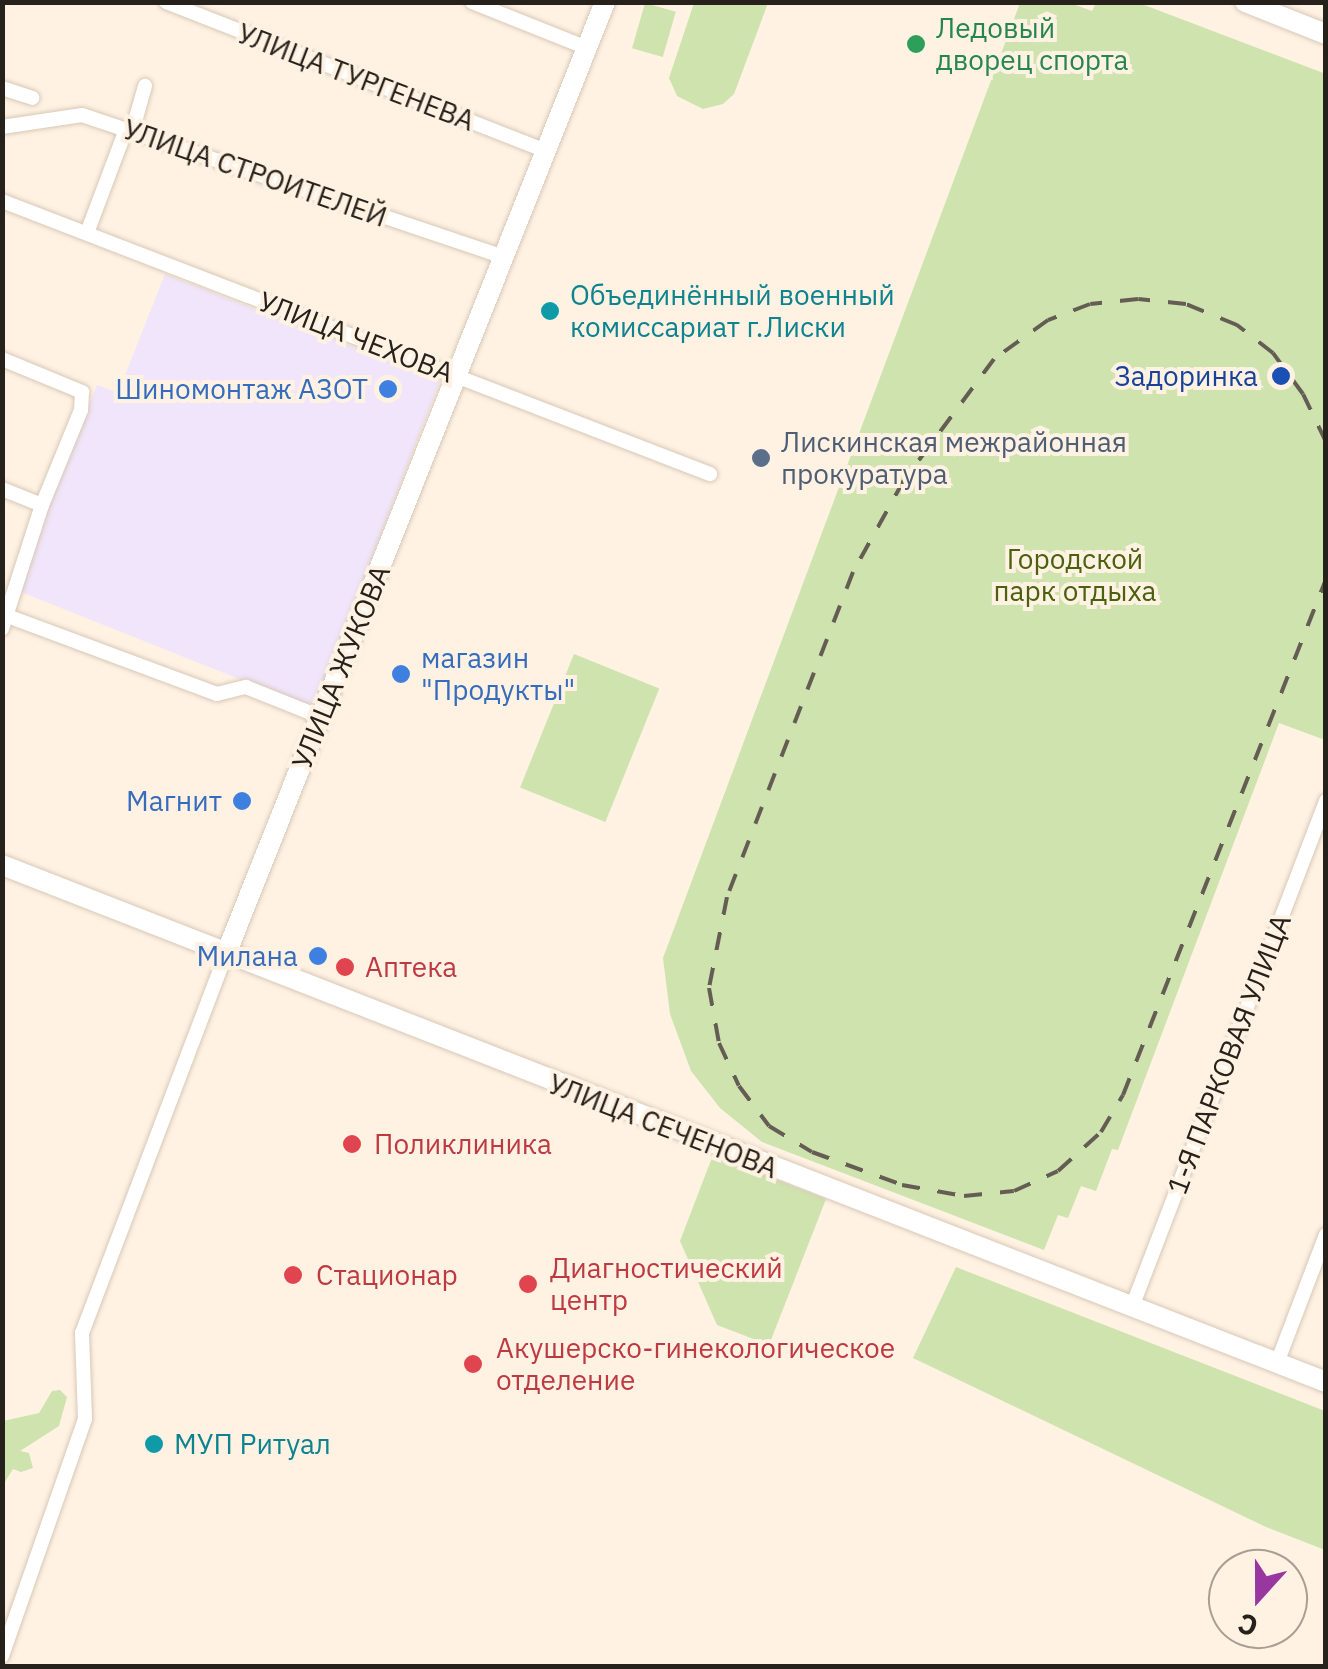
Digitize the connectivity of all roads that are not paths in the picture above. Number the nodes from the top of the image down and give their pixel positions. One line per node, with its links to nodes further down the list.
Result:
1 (166, 2): 12 (street, УЛИЦА ТУРГЕНЕВА)
2 (472, 2): 6 (street)
3 (605, 2): 6 (main road, УЛИЦА ЖУКОВА)
4 (1245, 2): 5 (main road)
5 (1326, 34)
6 (587, 48): 12 (main road, УЛИЦА ЖУКОВА)
7 (145, 86): 11 (street)
8 (2, 88): 9 (street)
9 (32, 98)
10 (2, 126): 11 (street, УЛИЦА СТРОИТЕЛЕЙ)
11 (129, 130): 14 (street); 15 (street, УЛИЦА СТРОИТЕЛЕЙ)
12 (547, 151): 15 (main road, УЛИЦА ЖУКОВА)
13 (2, 201): 14 (street, УЛИЦА ЧЕХОВА)
14 (87, 233): 17 (street, УЛИЦА ЧЕХОВА)
15 (505, 258): 17 (main road, УЛИЦА ЖУКОВА)
16 (2, 359): 20 (street)
17 (458, 375): 18 (street, УЛИЦА ЧЕХОВА); 22 (main road, УЛИЦА ЖУКОВА)
18 (710, 474)
19 (2, 489): 20 (street)
20 (42, 505): 21 (street)
21 (4, 620): 22 (street)
22 (321, 717): 25 (main road, УЛИЦА ЖУКОВА)
23 (1326, 802): 27 (street, 1-Я ПАРКОВАЯ УЛИЦА)
24 (2, 866): 25 (main road, УЛИЦА СЕЧЕНОВА)
25 (226, 954): 27 (main road, УЛИЦА СЕЧЕНОВА); 30 (street, УЛИЦА ЖУКОВА)
26 (1326, 1235): 28 (street)
27 (1132, 1307): 28 (main road, УЛИЦА СЕЧЕНОВА)
28 (1277, 1363): 29 (main road, УЛИЦА СЕЧЕНОВА)
29 (1326, 1382)
30 (2, 1656)

